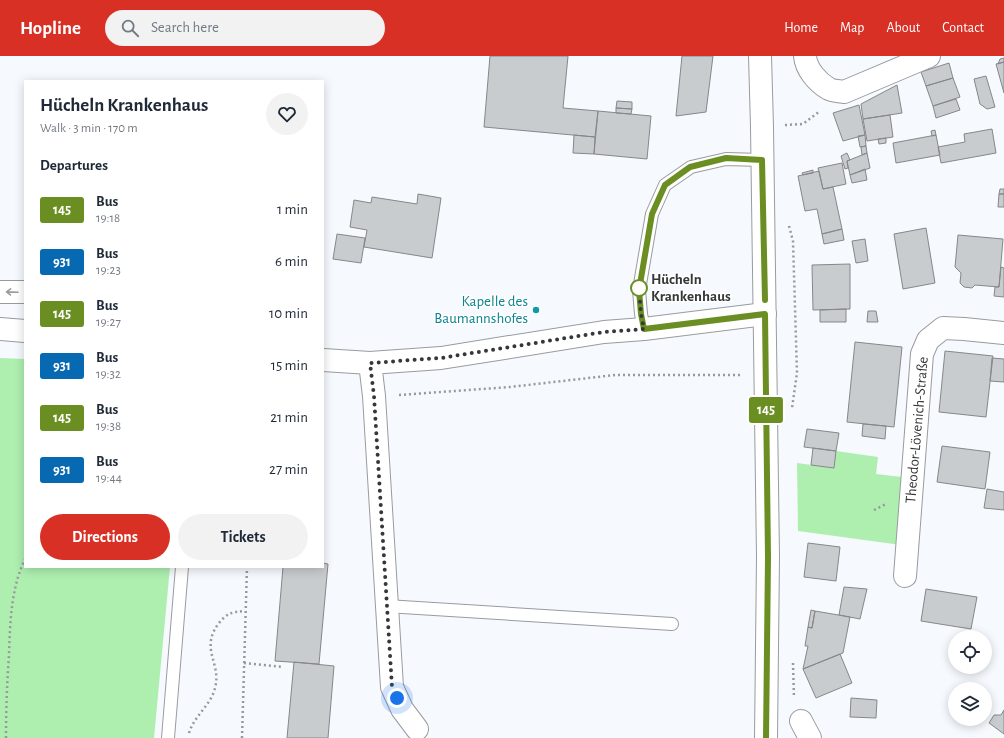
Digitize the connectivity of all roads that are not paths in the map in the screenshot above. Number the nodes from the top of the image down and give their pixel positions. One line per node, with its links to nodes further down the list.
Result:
1 (760, 56): 4 (street)
2 (929, 56): 3 (street)
3 (806, 60)
4 (762, 160): 7 (street); 9 (lane)
5 (0, 292): 6 (street, one-way to 5)
6 (24, 292)
7 (765, 314): 9 (street); 20 (street)
8 (0, 329): 10 (street)
9 (644, 329): 13 (street)
10 (24, 331)
11 (1004, 333): 15 (street, Theodor-Lövenich-Straße)
12 (324, 360): 13 (street)
13 (370, 363): 16 (street)
14 (182, 568): 19 (lane)
15 (905, 576)
16 (386, 606): 17 (lane); 18 (street)
17 (672, 624)
18 (417, 729)
19 (168, 738)
20 (766, 738)

